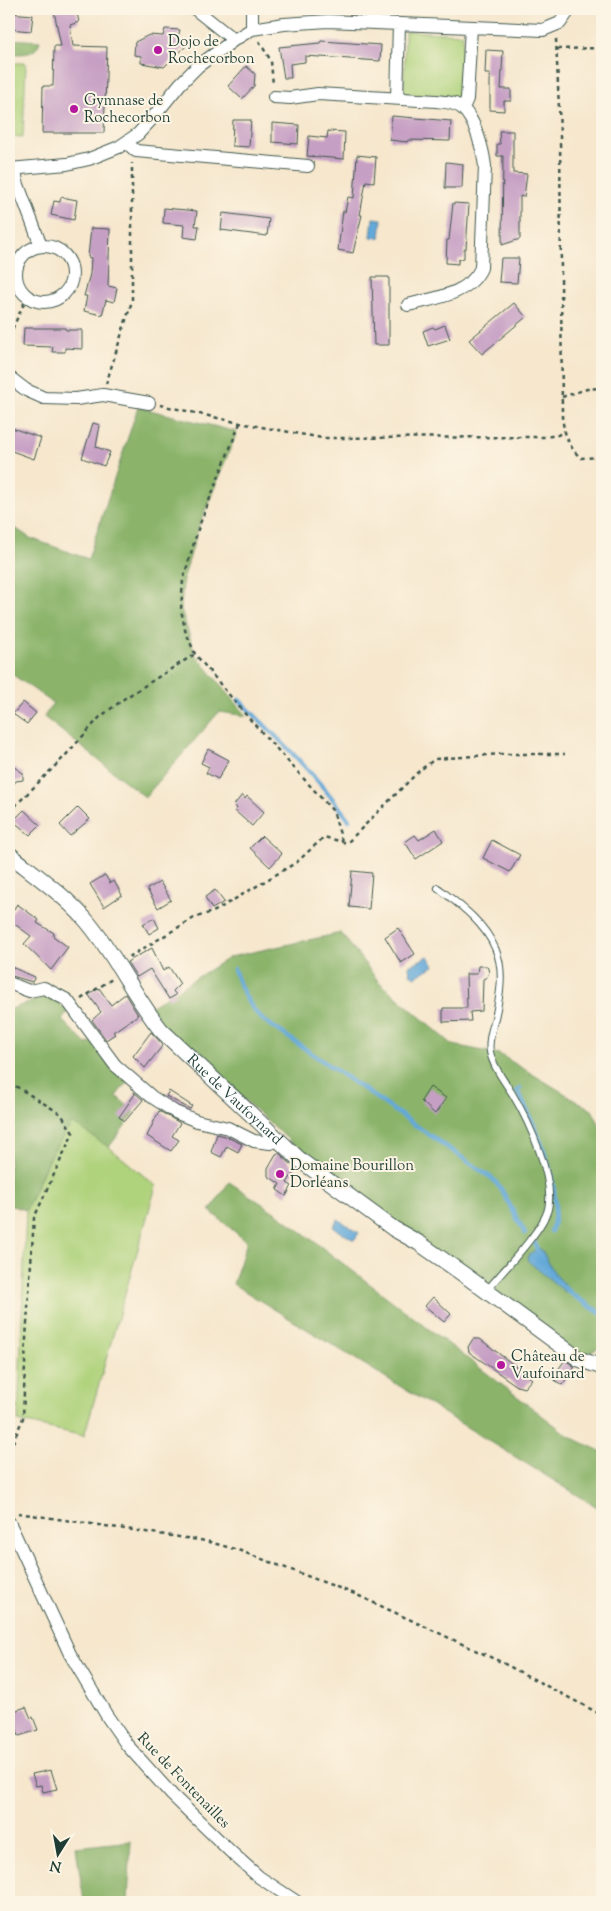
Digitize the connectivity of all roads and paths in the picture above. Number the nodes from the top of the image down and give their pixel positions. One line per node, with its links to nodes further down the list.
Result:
1 (195, 9): 7 (street)
2 (252, 9): 6 (street)
3 (570, 9): 5 (street)
4 (399, 24): 5 (street); 6 (street); 10 (street)
5 (472, 27): 11 (street)
6 (252, 29): 7 (street); 9 (path)
7 (234, 40): 12 (street)
8 (602, 48): 23 (path)
9 (274, 97): 10 (street)
10 (397, 98): 11 (street)
11 (462, 108): 18 (street)
12 (127, 143): 13 (street); 14 (street); 22 (path)
13 (308, 166)
14 (12, 169): 15 (street)
15 (13, 185): 16 (street)
16 (41, 246): 17 (street); 17 (street)
17 (27, 297): 19 (path)
18 (408, 305)
19 (9, 336)
20 (9, 377): 22 (street)
21 (602, 388): 23 (path)
22 (103, 394): 24 (street)
23 (562, 397): 26 (path)
24 (149, 403): 25 (path)
25 (240, 423): 26 (path); 28 (path)
26 (564, 431): 27 (path)
27 (602, 457)
28 (195, 654): 30 (path); 31 (path)
29 (565, 754): 31 (path)
30 (9, 812)
31 (342, 842): 34 (path)
32 (9, 854): 34 (street, Rue de Vaufoynard)
33 (438, 888): 39 (lane)
34 (119, 969): 36 (path); 38 (street, Rue de Vaufoynard)
35 (9, 983): 36 (street)
36 (73, 1006): 38 (street)
37 (9, 1082): 41 (path)
38 (279, 1140): 39 (street, Rue de Vaufoynard)
39 (486, 1291): 40 (street, Rue de Vaufoynard)
40 (602, 1367)
41 (9, 1452)
42 (11, 1517): 43 (path); 44 (street, Rue de Fontenailles)
43 (602, 1715)
44 (297, 1902)

